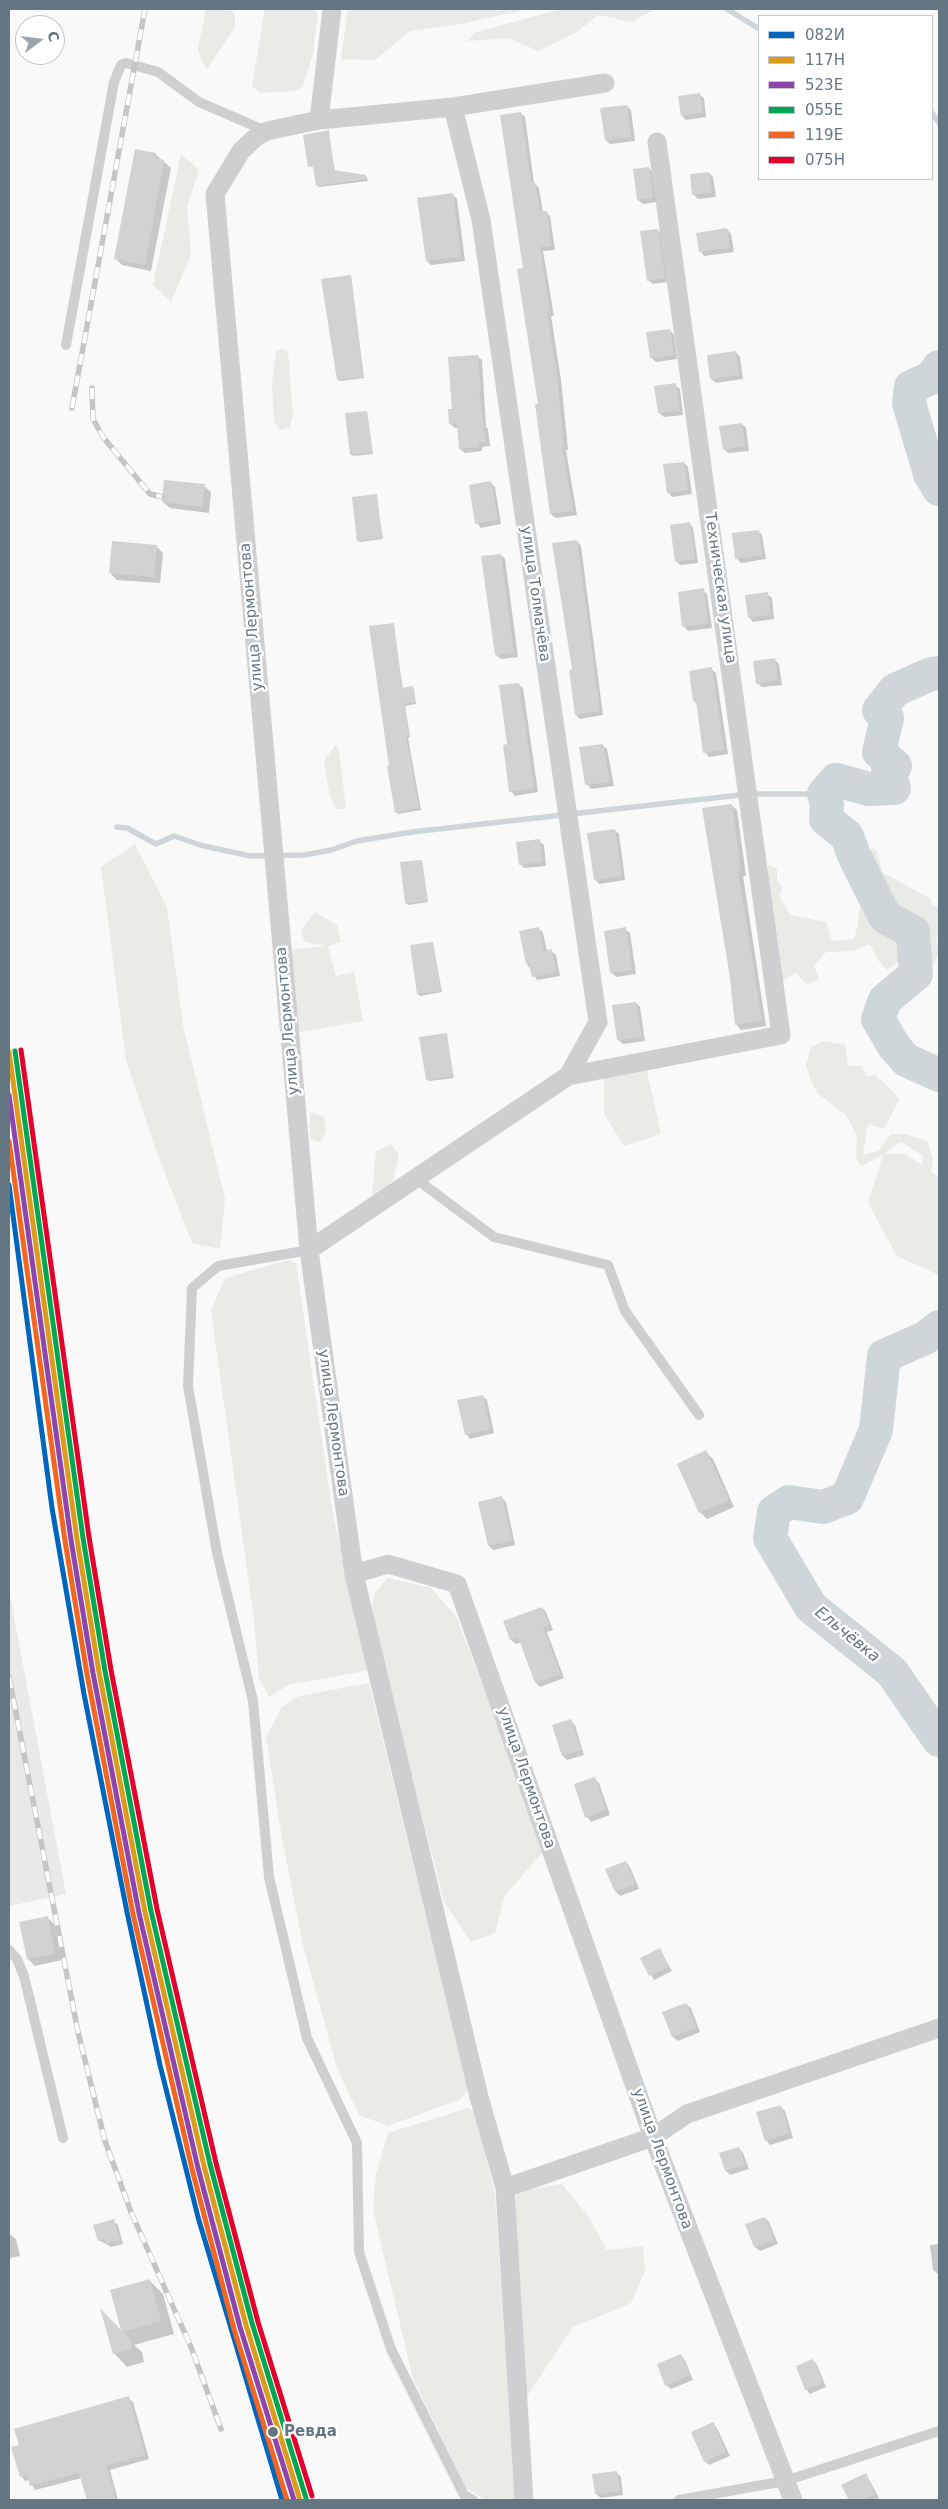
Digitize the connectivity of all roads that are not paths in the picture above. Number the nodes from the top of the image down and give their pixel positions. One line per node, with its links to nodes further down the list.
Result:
1 (332, 9): 4 (street)
2 (606, 83): 3 (street)
3 (453, 106): 4 (street); 8 (street, улица Толмачёва)
4 (319, 120): 5 (street)
5 (267, 131): 7 (lane); 10 (street, улица Лермонтова)
6 (656, 142): 8 (street, Техническая улица)
7 (66, 346)
8 (568, 1076): 9 (street)
9 (415, 1178): 10 (street); 11 (lane)
10 (309, 1250): 12 (street, улица Лермонтова); 20 (lane)
11 (699, 1415)
12 (354, 1574): 15 (street, улица Лермонтова); 17 (street)
13 (9, 1950): 16 (lane)
14 (939, 2028): 15 (street)
15 (653, 2137): 17 (street); 19 (street, улица Лермонтова)
16 (63, 2138)
17 (505, 2188): 21 (street)
18 (939, 2432): 19 (lane)
19 (785, 2481): 22 (lane); 23 (street, улица Лермонтова)
20 (473, 2500)
21 (524, 2500)
22 (679, 2500)
23 (793, 2500)

